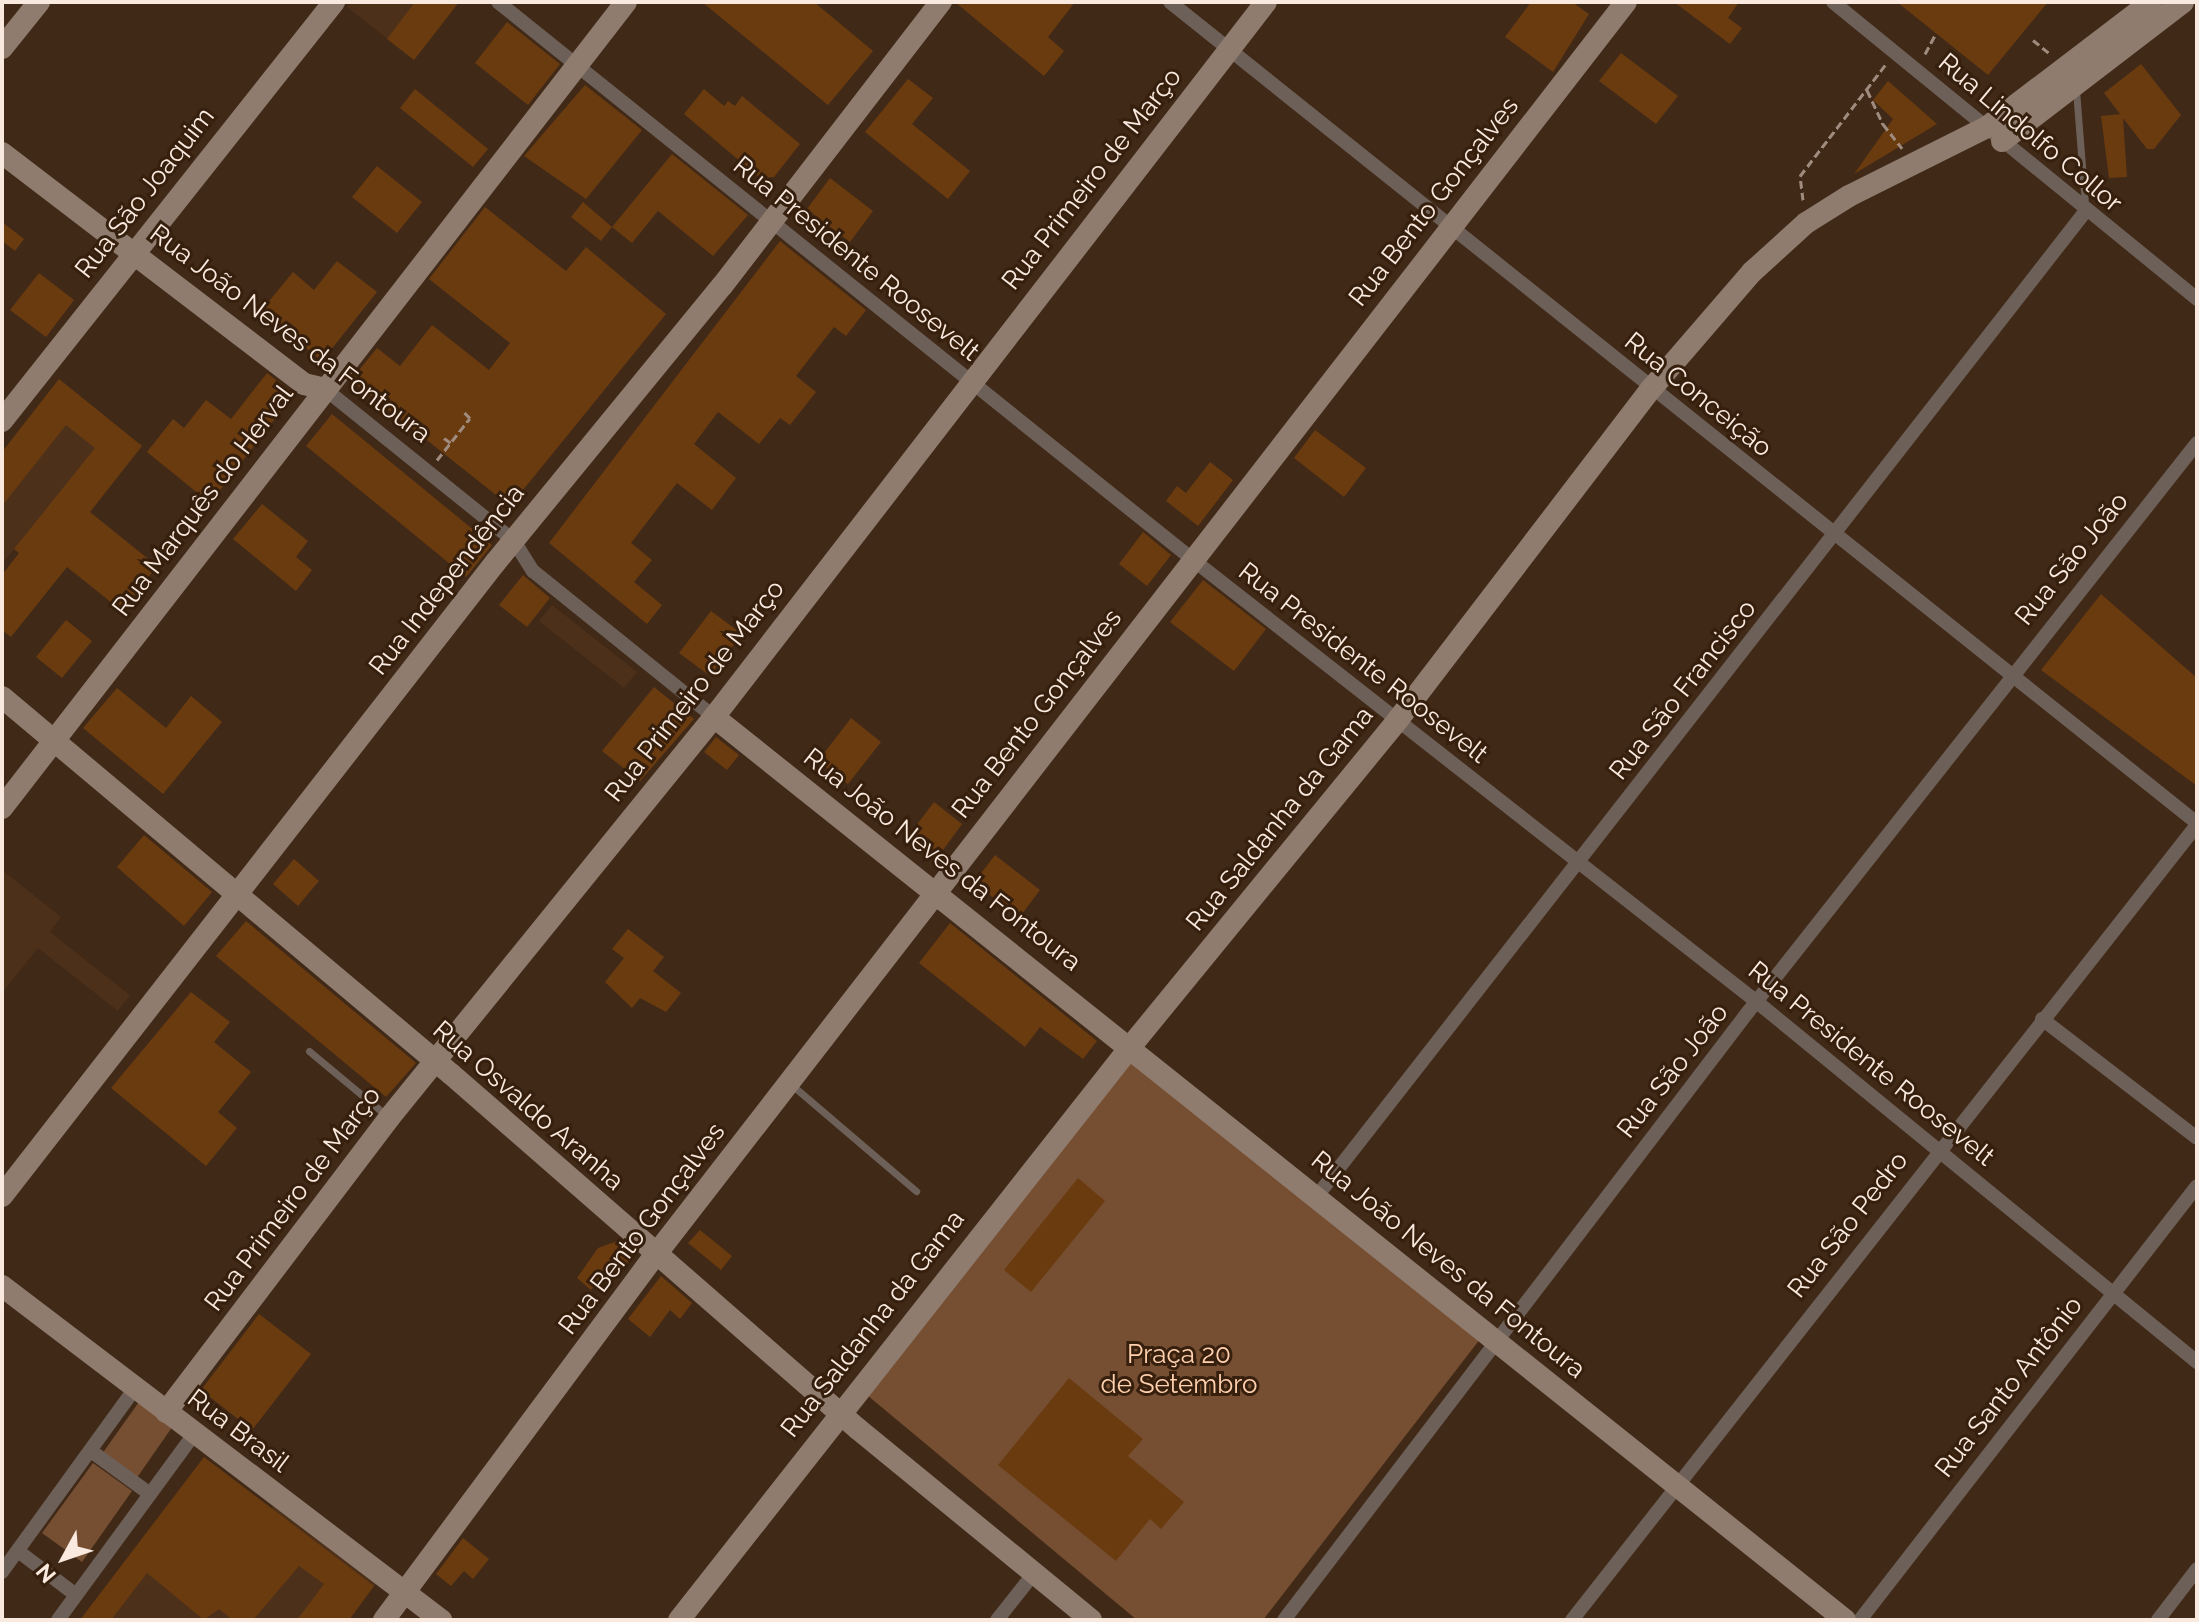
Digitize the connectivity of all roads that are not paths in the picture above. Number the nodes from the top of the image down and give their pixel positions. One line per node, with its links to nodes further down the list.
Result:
1 (39, 2): 12 (street)
2 (334, 2): 21 (street, Rua São Joaquim)
3 (498, 2): 14 (street, Rua Presidente Roosevelt)
4 (626, 2): 14 (street, Rua Marquês do Herval)
5 (941, 2): 19 (street, Rua Independência)
6 (1170, 2): 13 (street, Rua Conceição)
7 (1266, 2): 13 (street, Rua Primeiro de Março)
8 (1626, 2): 20 (street, Rua Bento Gonçalves)
9 (1833, 2): 16 (street, Rua Lindolfo Collor)
10 (2151, 2): 15 (street)
11 (2183, 2): 15 (street)
12 (2, 48)
13 (1229, 49): 20 (street, Rua Conceição); 23 (street, Rua Primeiro de Março)
14 (578, 64): 19 (street, Rua Presidente Roosevelt); 24 (street, Rua Marquês do Herval)
15 (2072, 78): 16 (street, Rua Saldanha da Gama); 18 (lane)
16 (1994, 134): 18 (street, Rua Lindolfo Collor); 25 (street, Rua Saldanha da Gama)
17 (2, 153): 21 (street, Rua João Neves da Fontoura)
18 (2085, 212): 22 (street, Rua Lindolfo Collor); 28 (street, Rua São Francisco)
19 (772, 222): 23 (street, Rua Presidente Roosevelt); 29 (street, Rua Independência)
20 (1448, 228): 25 (street, Rua Conceição); 30 (street, Rua Bento Gonçalves)
21 (133, 252): 24 (street, Rua João Neves da Fontoura); 26 (street, Rua São Joaquim)
22 (2197, 299)
23 (969, 381): 30 (street, Rua Presidente Roosevelt); 33 (street, Rua Primeiro de Março)
24 (325, 389): 29 (street, Rua João Neves da Fontoura); 35 (street, Rua Marquês do Herval)
25 (1651, 389): 28 (street, Rua Conceição); 34 (street, Rua Saldanha da Gama)
26 (2, 421)
27 (2197, 443): 31 (street, Rua São João)
28 (1834, 535): 31 (street, Rua Conceição); 38 (street, Rua São Francisco)
29 (514, 541): 33 (street, Rua João Neves da Fontoura); 40 (street, Rua Independência)
30 (1192, 559): 34 (street, Rua Presidente Roosevelt); 39 (street, Rua Bento Gonçalves)
31 (2011, 674): 37 (street, Rua Conceição); 41 (street, Rua São João)
32 (2, 697): 35 (street, Rua Osvaldo Aranha)
33 (714, 717): 39 (street, Rua João Neves da Fontoura); 45 (street, Rua Primeiro de Março)
34 (1397, 721): 38 (street, Rua Presidente Roosevelt); 43 (street, Rua Saldanha da Gama)
35 (55, 741): 36 (street, Rua Marquês do Herval); 40 (street, Rua Osvaldo Aranha)
36 (2, 808)
37 (2197, 824): 42 (street, Rua São Pedro)
38 (1580, 862): 41 (street, Rua Presidente Roosevelt); 53 (street, Rua São Francisco)
39 (936, 891): 43 (street, Rua João Neves da Fontoura); 46 (street, Rua Bento Gonçalves)
40 (238, 894): 45 (street, Rua Osvaldo Aranha); 52 (street, Rua Independência)
41 (1757, 1002): 49 (street, Rua Presidente Roosevelt); 57 (street, Rua São João)
42 (2042, 1019): 48 (street); 49 (street, Rua São Pedro)
43 (1131, 1046): 53 (street, Rua João Neves da Fontoura); 61 (street, Rua Saldanha da Gama)
44 (309, 1051): 47 (lane)
45 (434, 1062): 47 (street, Rua Primeiro de Março); 54 (street, Rua Osvaldo Aranha)
46 (789, 1083): 51 (lane); 54 (street, Rua Bento Gonçalves)
47 (389, 1118): 60 (street, Rua Primeiro de Março)
48 (2197, 1138)
49 (1938, 1149): 56 (street, Rua Presidente Roosevelt); 64 (street, Rua São Pedro)
50 (2197, 1186): 56 (street, Rua Santo Antônio)
51 (916, 1191)
52 (2, 1196)
53 (1317, 1196): 57 (street, Rua João Neves da Fontoura)
54 (657, 1253): 61 (street, Rua Osvaldo Aranha); 70 (street, Rua Bento Gonçalves)
55 (2, 1286): 59 (street, Rua Brasil)
56 (2112, 1292): 58 (street, Rua Presidente Roosevelt); 81 (street, Rua Santo Antônio)
57 (1497, 1339): 64 (street, Rua João Neves da Fontoura); 78 (street, Rua São João)
58 (2197, 1362)
59 (135, 1388): 60 (street, Rua Brasil); 63 (street)
60 (166, 1412): 62 (street, Rua Brasil)
61 (839, 1412): 69 (street, Rua Osvaldo Aranha); 75 (street, Rua Saldanha da Gama)
62 (194, 1434): 65 (street); 70 (street, Rua Brasil)
63 (91, 1451): 65 (street); 66 (street)
64 (1675, 1485): 79 (street, Rua São Pedro); 80 (street, Rua João Neves da Fontoura)
65 (150, 1494): 71 (street)
66 (18, 1551): 68 (street); 71 (street)
67 (2197, 1569): 82 (street)
68 (2, 1572)
69 (1035, 1572): 76 (street); 77 (street, Rua Osvaldo Aranha)
70 (406, 1592): 73 (street, Rua Bento Gonçalves); 74 (street, Rua Brasil)
71 (76, 1595): 72 (street)
72 (58, 1620)
73 (384, 1620)
74 (441, 1620)
75 (679, 1620)
76 (997, 1620)
77 (1091, 1620)
78 (1284, 1620)
79 (1572, 1620)
80 (1845, 1620)
81 (1860, 1620)
82 (2158, 1620)

